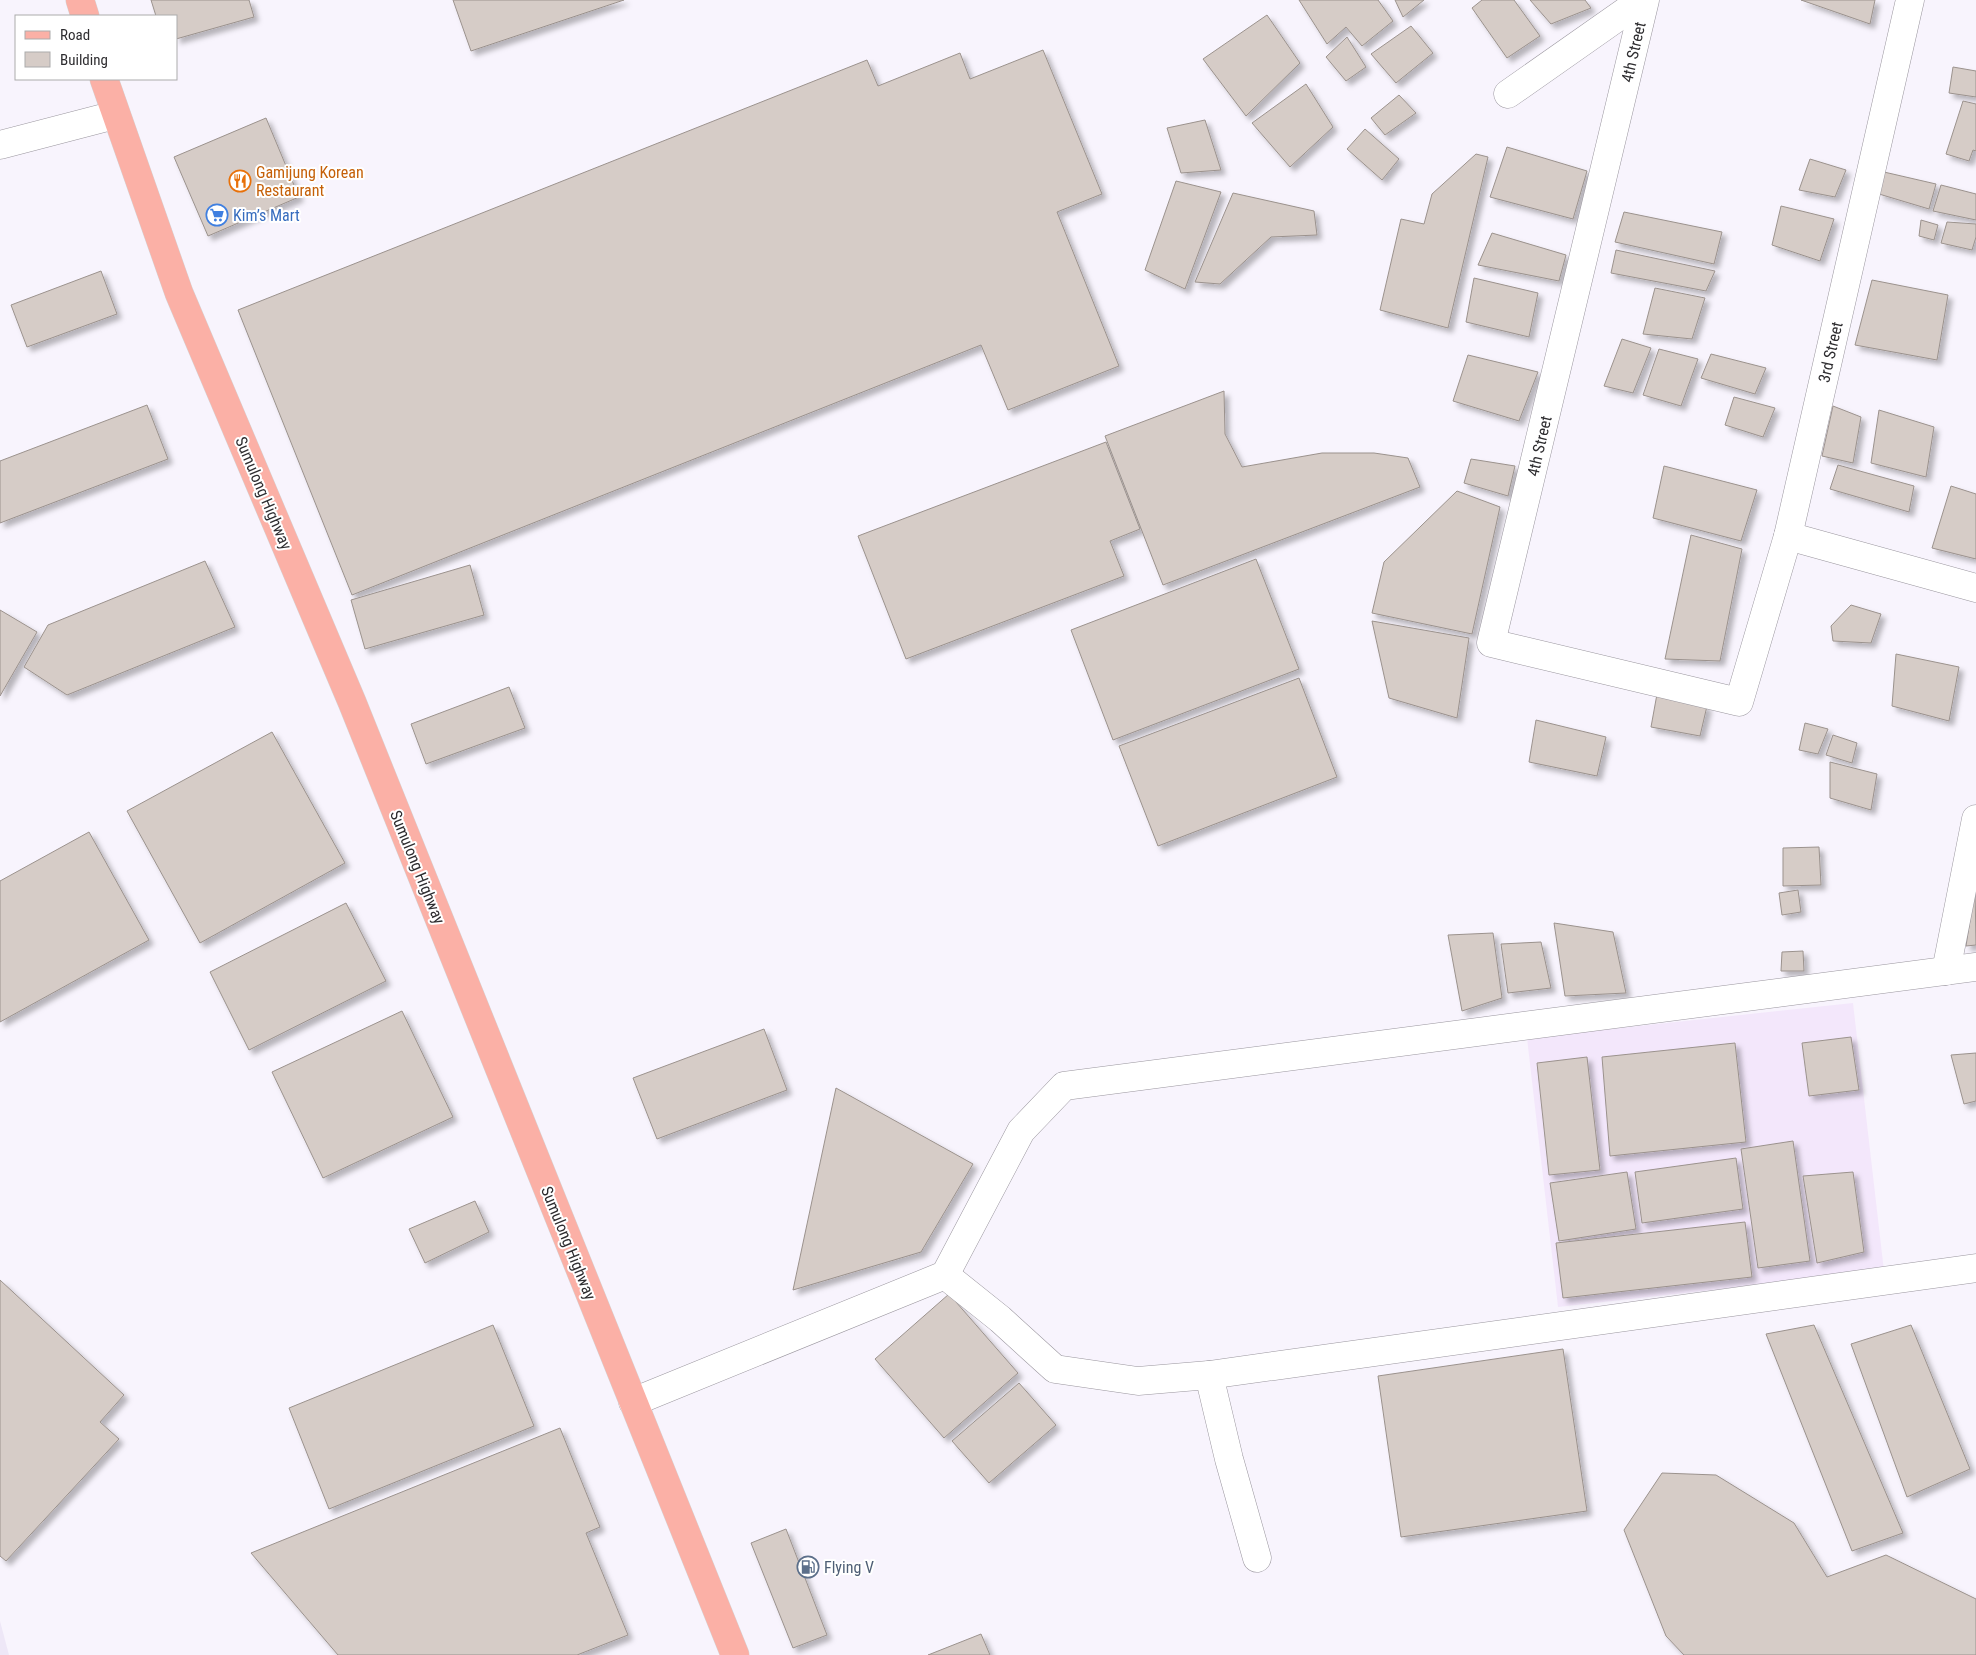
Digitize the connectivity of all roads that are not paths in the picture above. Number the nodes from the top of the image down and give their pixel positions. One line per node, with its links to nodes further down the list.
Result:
1 (80, 0): 4 (main road)
2 (1644, 0): 6 (street); 11 (street, 4th Street)
3 (1910, 0): 9 (street, 3rd Street)
4 (85, 15)
5 (104, 80): 7 (main road, Sumulong Highway)
6 (1508, 94)
7 (115, 114): 8 (street); 18 (main road, Sumulong Highway)
8 (0, 145)
9 (1788, 536): 10 (street); 11 (street, 3rd Street)
10 (1976, 588)
11 (1739, 702)
12 (1976, 819): 14 (street)
13 (1976, 967): 14 (street)
14 (1946, 971): 16 (street)
15 (1976, 1268): 17 (street)
16 (945, 1275): 17 (street); 18 (street)
17 (1208, 1375): 19 (street)
18 (633, 1402): 20 (main road, Sumulong Highway)
19 (1257, 1558)
20 (735, 1655)

